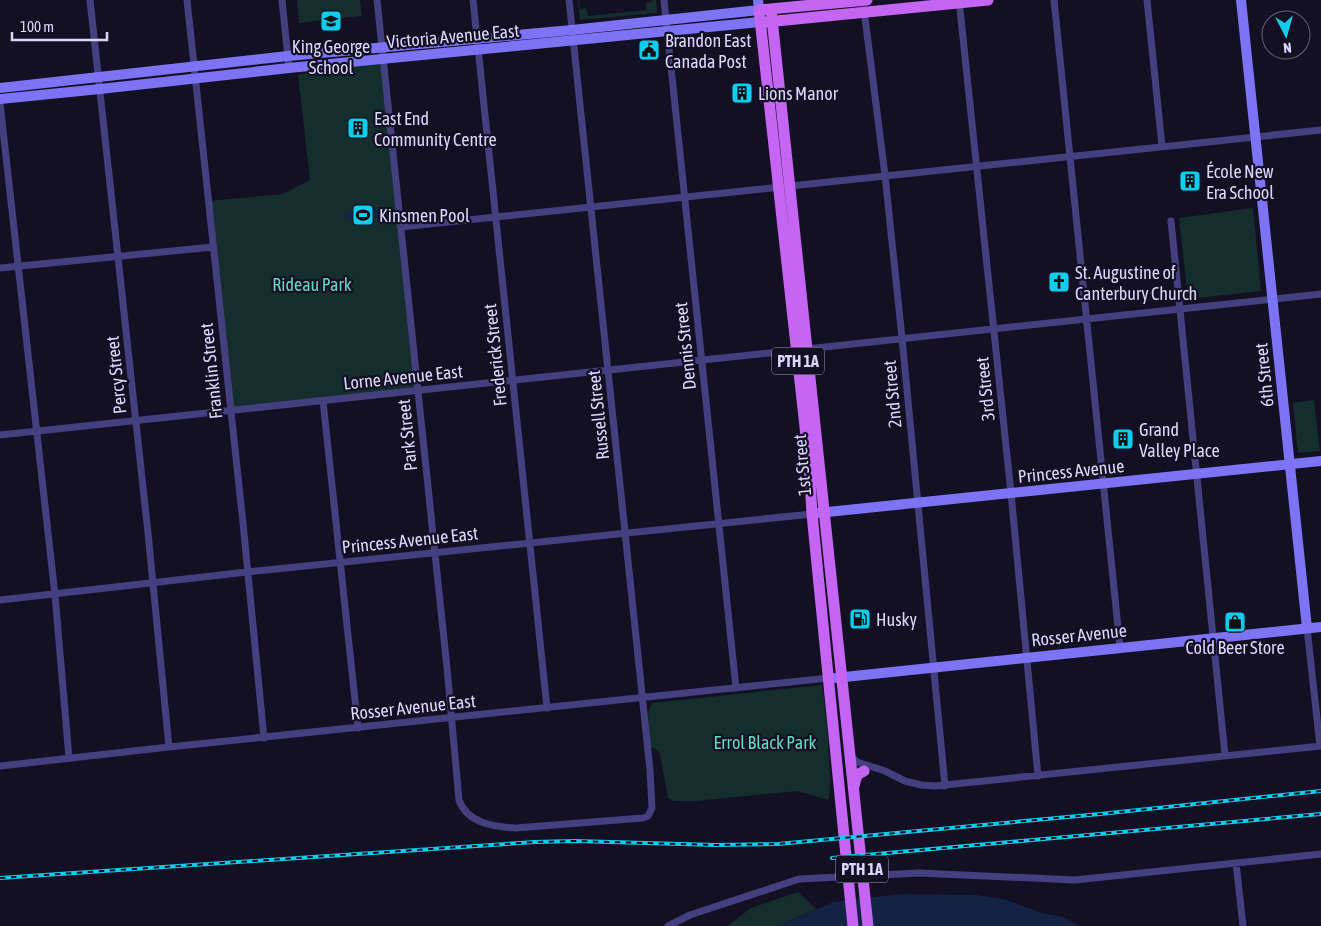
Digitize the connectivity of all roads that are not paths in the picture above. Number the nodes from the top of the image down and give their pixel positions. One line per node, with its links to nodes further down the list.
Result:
1 (90, 0): 25 (street, Percy Street)
2 (187, 0): 23 (street, Franklin Street)
3 (282, 0): 21 (street)
4 (377, 0): 20 (street, Park Street)
5 (472, 0): 19 (street, Frederick Street)
6 (569, 0): 18 (street, Russell Street)
7 (664, 0): 16 (street, Dennis Street)
8 (867, 0): 14 (main road)
9 (988, 0): 13 (main road)
10 (1054, 0): 34 (street)
11 (1147, 0): 33 (street)
12 (1242, 0): 32 (street, 6th Street)
13 (959, 2): 14 (main road); 35 (street, 3rd Street)
14 (864, 4): 15 (main road); 36 (street, 2nd Street)
15 (765, 11): 16 (street, Victoria Avenue East); 17 (street, Victoria Avenue East); 37 (main road, 1st Street / PTH 1A)
16 (666, 20): 17 (street, Dennis Street); 18 (street, Victoria Avenue East)
17 (667, 32): 18 (street, Victoria Avenue East); 38 (street, Dennis Street)
18 (572, 35): 19 (street, Victoria Avenue East); 39 (street, Russell Street)
19 (478, 45): 20 (street, Victoria Avenue East); 22 (street, Victoria Avenue East); 40 (street, Frederick Street)
20 (382, 47): 21 (street, Victoria Avenue East); 22 (street, Park Street)
21 (288, 56): 23 (street, Victoria Avenue East); 24 (street)
22 (383, 58): 24 (street, Victoria Avenue East); 42 (street, Park Street)
23 (194, 66): 25 (street, Victoria Avenue East); 26 (street, Franklin Street)
24 (289, 68): 26 (street, Victoria Avenue East)
25 (98, 78): 27 (street, Victoria Avenue East); 28 (street, Percy Street)
26 (194, 79): 28 (street, Victoria Avenue East); 43 (street, Franklin Street)
27 (0, 88)
28 (100, 90): 29 (street, Victoria Avenue East); 44 (street, Percy Street)
29 (0, 98)
30 (0, 104): 45 (street)
31 (1321, 130): 32 (street)
32 (1256, 136): 33 (street); 48 (street, 6th Street)
33 (1162, 146): 34 (street)
34 (1069, 156): 35 (street); 50 (street)
35 (976, 166): 36 (street); 51 (street, 3rd Street)
36 (885, 175): 37 (street); 52 (street, 2nd Street)
37 (783, 186): 38 (street); 53 (main road, 1st Street / PTH 1A)
38 (684, 197): 39 (street); 54 (street, Dennis Street)
39 (590, 207): 40 (street); 55 (street, Russell Street)
40 (496, 217): 42 (street); 56 (street, Frederick Street)
41 (1171, 221): 49 (street)
42 (401, 227): 57 (street, Park Street)
43 (213, 247): 44 (street); 59 (street, Franklin Street)
44 (119, 256): 45 (street); 60 (street, Percy Street)
45 (18, 266): 46 (street); 61 (street)
46 (0, 268)
47 (1321, 294): 48 (street, Lorne Avenue East)
48 (1272, 299): 49 (street, Lorne Avenue East); 64 (street, 6th Street)
49 (1180, 309): 50 (street, Lorne Avenue East); 65 (street)
50 (1086, 319): 51 (street, Lorne Avenue East); 66 (street)
51 (994, 328): 52 (street, Lorne Avenue East); 67 (street, 3rd Street)
52 (902, 338): 53 (street, Lorne Avenue East); 68 (street, 2nd Street)
53 (802, 348): 54 (street, Lorne Avenue East); 69 (main road, 1st Street / PTH 1A)
54 (702, 359): 55 (street, Lorne Avenue East); 70 (street, Dennis Street)
55 (608, 369): 56 (street, Lorne Avenue East); 71 (street, Russell Street)
56 (513, 379): 57 (street, Lorne Avenue East); 72 (street, Frederick Street)
57 (418, 390): 58 (street, Lorne Avenue East); 73 (street, Park Street)
58 (322, 401): 59 (street, Lorne Avenue East); 74 (street)
59 (230, 410): 60 (street, Lorne Avenue East); 75 (street, Franklin Street)
60 (136, 420): 61 (street, Lorne Avenue East); 76 (street, Percy Street)
61 (36, 431): 62 (street, Lorne Avenue East); 77 (street)
62 (0, 434)
63 (1321, 461): 64 (street, Princess Avenue)
64 (1290, 464): 65 (street, Princess Avenue); 80 (street, 6th Street)
65 (1197, 474): 66 (street, Princess Avenue); 81 (street)
66 (1104, 483): 67 (street, Princess Avenue); 82 (street)
67 (1011, 493): 68 (street, Princess Avenue); 83 (street, 3rd Street)
68 (917, 503): 69 (street, Princess Avenue); 84 (street, 2nd Street)
69 (818, 513): 70 (street, Princess Avenue East); 85 (main road, 1st Street / PTH 1A)
70 (719, 523): 71 (street, Princess Avenue East); 86 (street, Dennis Street)
71 (625, 534): 72 (street, Princess Avenue East); 87 (street, Russell Street)
72 (530, 543): 73 (street, Princess Avenue East); 88 (street, Frederick Street)
73 (435, 553): 74 (street, Princess Avenue East); 90 (street, Park Street)
74 (340, 564): 75 (street, Princess Avenue East); 91 (street)
75 (247, 572): 76 (street, Princess Avenue East); 92 (street, Franklin Street)
76 (152, 583): 77 (street, Princess Avenue East); 94 (street, Percy Street)
77 (55, 595): 78 (street, Princess Avenue East); 97 (street)
78 (0, 600)
79 (1321, 627): 80 (street, Rosser Avenue)
80 (1307, 628): 81 (street, Rosser Avenue); 93 (street, 6th Street)
81 (1214, 638): 82 (street, Rosser Avenue); 96 (street)
82 (1120, 647): 83 (street, Rosser Avenue)
83 (1026, 657): 84 (street, Rosser Avenue); 102 (street, 3rd Street)
84 (934, 667): 85 (street, Rosser Avenue); 103 (street, 2nd Street)
85 (835, 678): 86 (street, Rosser Avenue East); 89 (main road, 1st Street / PTH 1A); 95 (main road, 1st Street / PTH 1A)
86 (736, 688): 87 (street, Rosser Avenue East)
87 (642, 697): 88 (street, Rosser Avenue East); 105 (street, Russell Street)
88 (547, 708): 90 (street, Rosser Avenue East)
89 (833, 713): 99 (main road); 109 (main road, 1st Street / PTH 1A)
90 (452, 718): 91 (street, Rosser Avenue East); 105 (street, Park Street)
91 (358, 728): 92 (street, Rosser Avenue East)
92 (264, 738): 94 (street, Rosser Avenue East)
93 (1320, 746): 96 (street)
94 (169, 747): 97 (street, Rosser Avenue East)
95 (849, 750): 99 (main road, 1st Street / PTH 1A); 101 (street)
96 (1225, 755): 102 (street)
97 (69, 758): 98 (street, Rosser Avenue East)
98 (0, 766)
99 (852, 771): 100 (street); 104 (main road, 1st Street / PTH 1A)
100 (864, 771): 101 (street); 104 (main road)
101 (885, 771): 103 (street)
102 (1038, 776): 103 (street)
103 (946, 786)
104 (854, 790): 110 (main road, 1st Street / PTH 1A)
105 (639, 819)
106 (1321, 854): 107 (street)
107 (1236, 862): 108 (street); 111 (street)
108 (668, 926)
109 (853, 926)
110 (868, 926)
111 (1243, 926)

